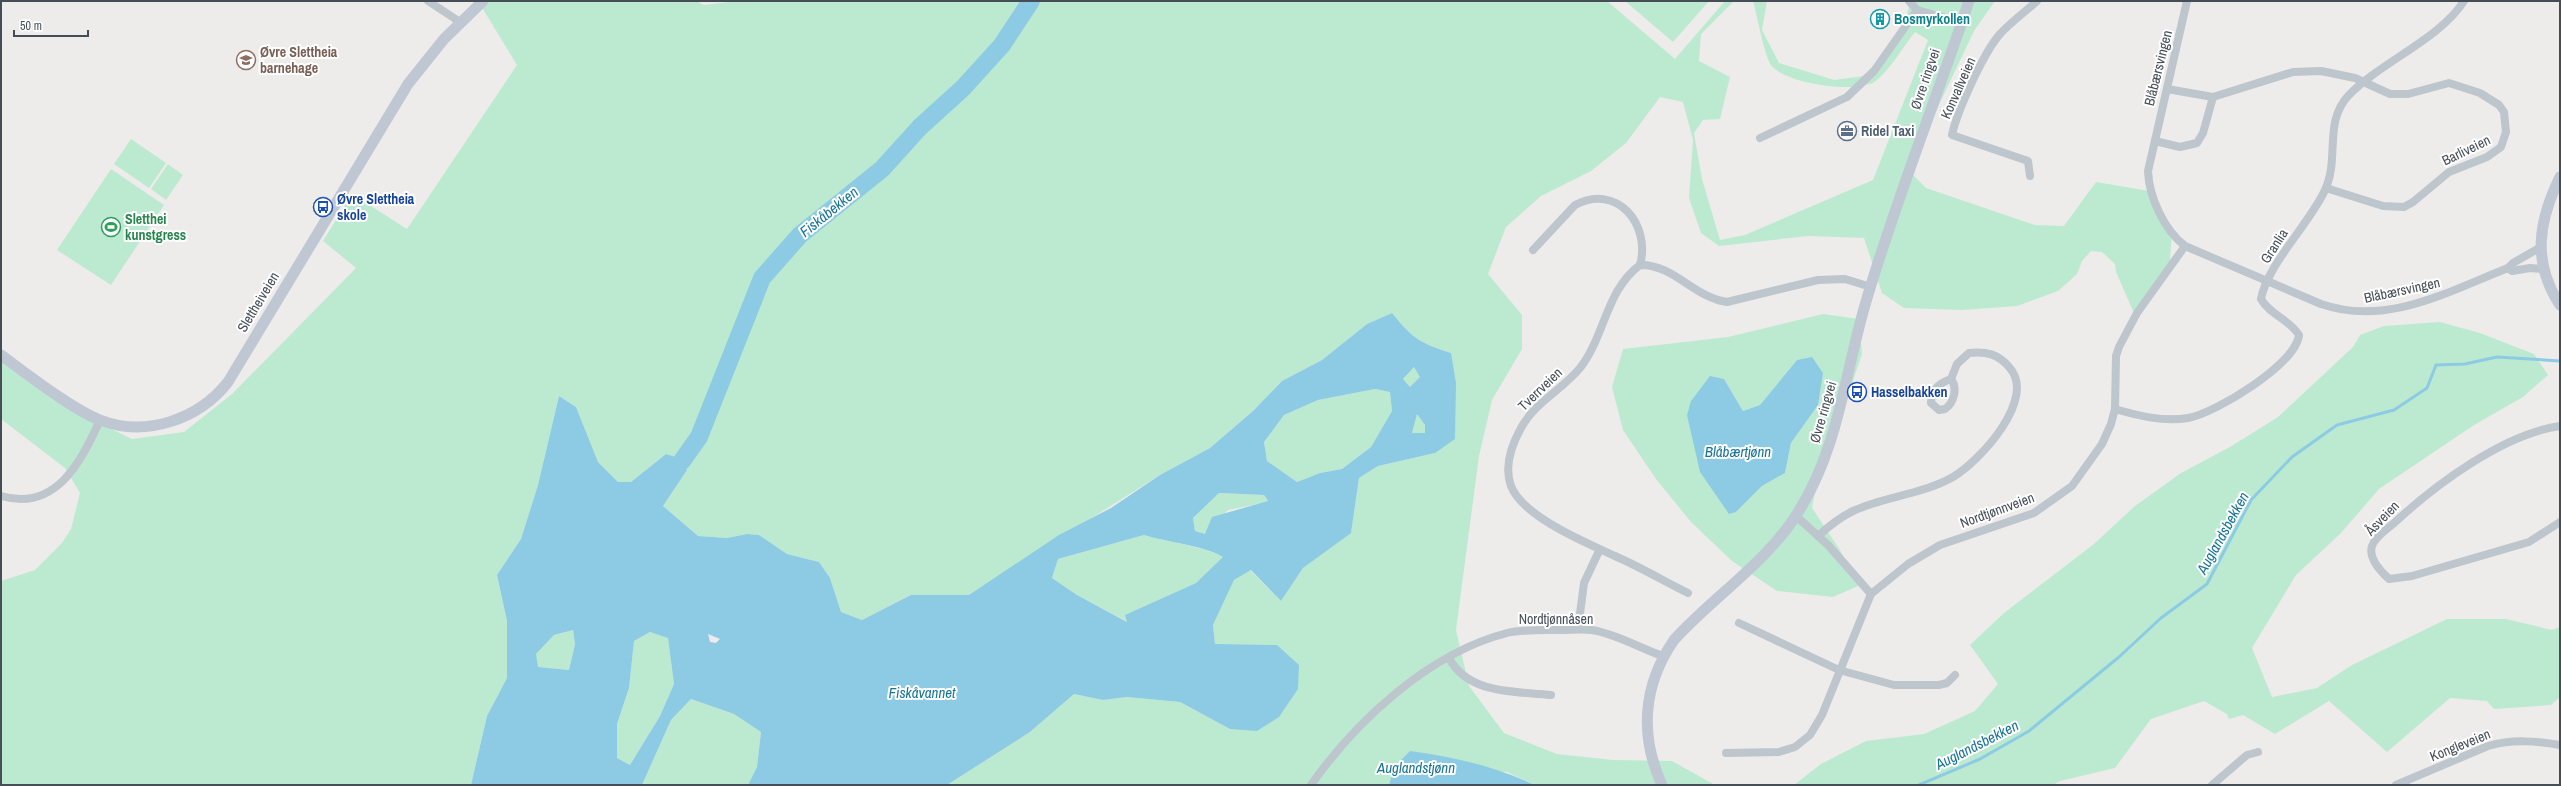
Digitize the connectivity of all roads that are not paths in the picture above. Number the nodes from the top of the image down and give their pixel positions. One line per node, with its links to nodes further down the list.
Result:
1 (428, 1): 10 (street)
2 (483, 1): 10 (street, Slettheiveien)
3 (1909, 1): 9 (street)
4 (1917, 1): 9 (street)
5 (1969, 1): 11 (street, Øvre ringvei)
6 (2037, 1): 17 (street, Konvallveien)
7 (2187, 1): 13 (street, Blåbærsvingen)
8 (2464, 1): 12 (street, Granlia)
9 (1917, 10): 11 (street); 15 (street)
10 (460, 22): 33 (street, Slettheiveien)
11 (1962, 22): 28 (street, Øvre ringvei)
12 (2363, 83): 14 (street, Barliveien); 19 (street, Granlia); 19 (street, Barliveien)
13 (2167, 89): 14 (street, Barliveien); 16 (street, Blåbærsvingen)
14 (2213, 97): 16 (street)
15 (1760, 138)
16 (2155, 141): 21 (street, Blåbærsvingen)
17 (2030, 176)
18 (2560, 178): 20 (street)
19 (2326, 188): 27 (street, Granlia)
20 (2556, 194): 22 (street)
21 (2184, 246): 27 (street, Blåbærsvingen); 32 (street, Nordtjønnveien)
22 (2541, 247): 25 (street, Blåbærsvingen); 26 (street)
23 (1533, 250): 24 (street)
24 (1640, 264): 28 (street); 39 (street, Tverrveien)
25 (2508, 268): 26 (street, Blåbærsvingen); 27 (street, Blåbærsvingen)
26 (2543, 269): 29 (street)
27 (2268, 283): 32 (street, Granlia)
28 (1871, 287): 36 (street, Øvre ringvei)
29 (2560, 305)
30 (1, 355): 33 (street, Slettheiveien)
31 (1951, 379): 38 (street)
32 (2115, 409): 41 (street, Nordtjønnveien)
33 (100, 420): 35 (street)
34 (2560, 426): 37 (street, Åsveien)
35 (1, 496)
36 (1796, 516): 38 (street); 44 (street, Øvre ringvei)
37 (2560, 522)
38 (1818, 536): 41 (street)
39 (1599, 551): 40 (street, Tverrveien); 43 (street)
40 (1688, 593)
41 (1871, 594): 46 (street, Nordtjønnveien)
42 (1739, 623): 46 (street)
43 (1578, 630): 44 (street, Nordtjønnåsen); 45 (street, Nordtjønnåsen)
44 (1663, 656): 53 (street, Øvre ringvei)
45 (1449, 658): 48 (street); 52 (street, Nordtjønnåsen)
46 (1839, 670): 47 (street); 51 (street, Nordtjønnveien)
47 (1955, 675)
48 (1551, 695)
49 (2560, 745): 55 (street, Kongleveien)
50 (2258, 752): 54 (street)
51 (1726, 753)
52 (1311, 785)
53 (1662, 785)
54 (2212, 785)
55 (2396, 785)

